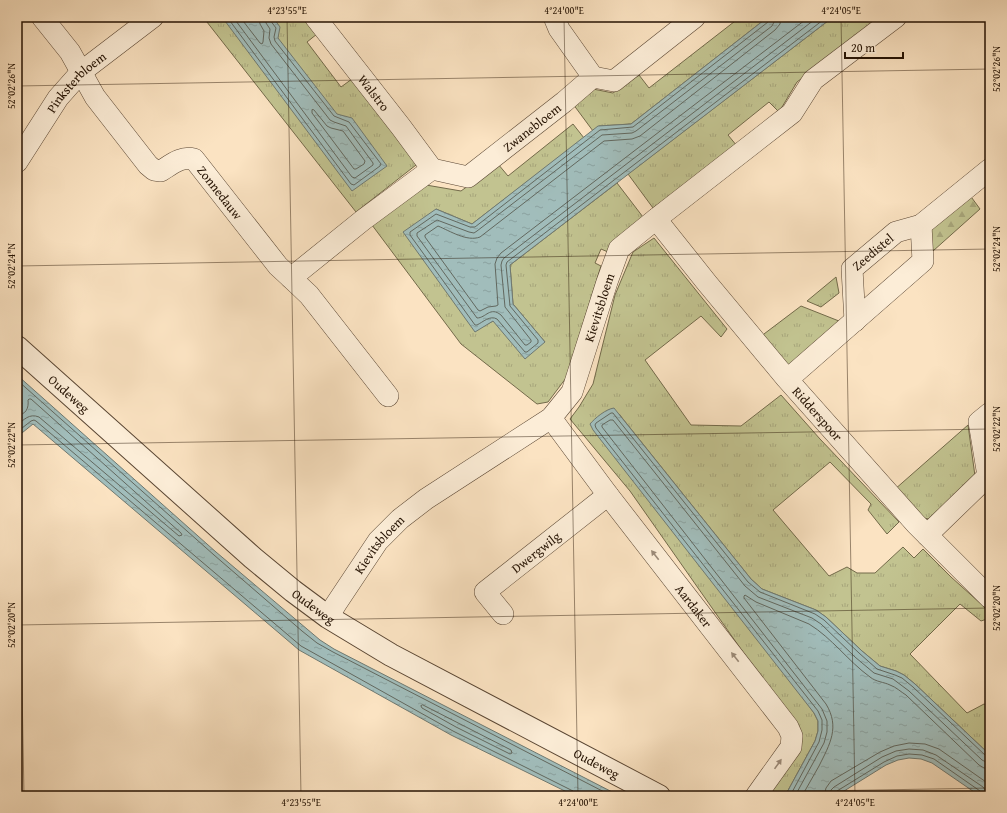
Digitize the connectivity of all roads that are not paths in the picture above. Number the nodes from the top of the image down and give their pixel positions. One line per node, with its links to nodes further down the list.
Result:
1 (42, 17): 7 (street)
2 (153, 17): 7 (street, Pinksterbloem)
3 (315, 17): 10 (street, Walstro)
4 (554, 17): 8 (street)
5 (695, 17): 8 (street)
6 (896, 17): 12 (street, Kievitsbloem)
7 (81, 72): 9 (street, Pinksterbloem); 14 (street, Zonnedauw)
8 (593, 77): 10 (street, Zwanebloem)
9 (17, 162)
10 (432, 169): 14 (street)
11 (990, 169): 13 (street, Zeedistel)
12 (656, 219): 17 (street, Ridderspoor); 20 (street, Kievitsbloem)
13 (921, 225): 15 (street); 15 (street, Zeedistel)
14 (292, 278): 18 (street, Zonnedauw)
15 (855, 321): 17 (street)
16 (17, 347): 26 (street, Oudeweg)
17 (788, 379): 23 (street, Ridderspoor)
18 (388, 396)
19 (990, 413): 21 (street)
20 (551, 418): 22 (street, Aardaker); 26 (street, Kievitsbloem)
21 (989, 475): 23 (street)
22 (608, 495): 25 (street, Dwergwilg); 28 (street, Aardaker, one-way to 22)
23 (927, 535): 24 (street, Ridderspoor)
24 (990, 598)
25 (503, 614)
26 (328, 617): 27 (street, Oudeweg)
27 (660, 796)
28 (756, 796)

